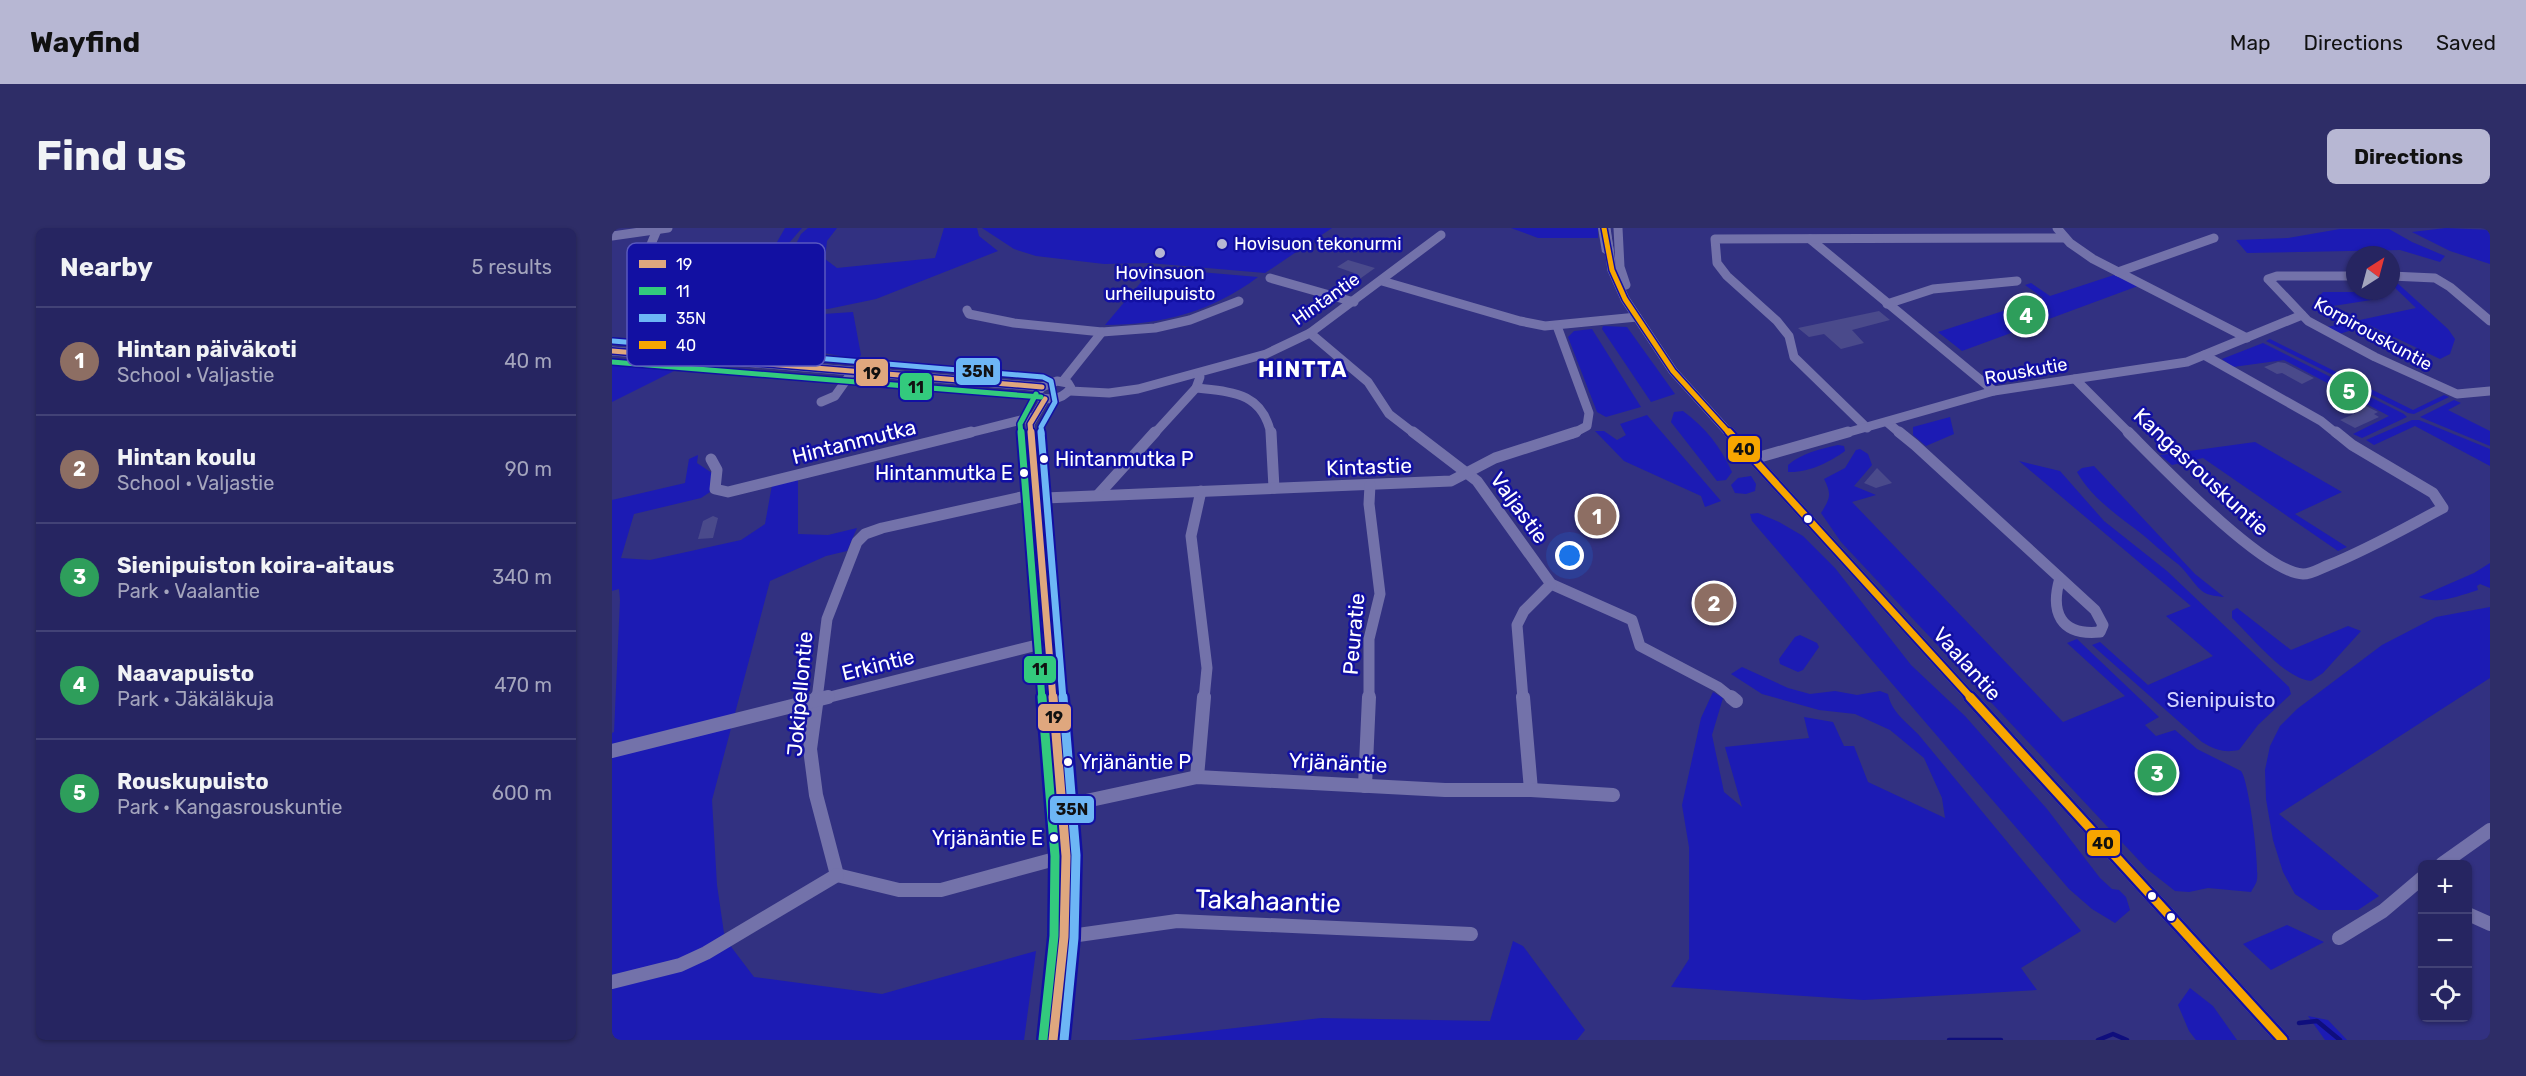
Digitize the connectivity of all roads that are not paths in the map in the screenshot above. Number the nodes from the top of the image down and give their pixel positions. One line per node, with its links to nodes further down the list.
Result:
1 (668, 228): 5 (street)
2 (1605, 228): 12 (highway)
3 (1618, 228): 23 (street, Vaalantie)
4 (2056, 228): 8 (street)
5 (657, 230): 7 (street); 11 (street)
6 (1441, 234): 17 (street)
7 (612, 236)
8 (2065, 238): 10 (street); 13 (street)
9 (2214, 238): 13 (street)
10 (1810, 240): 21 (street); 46 (street)
11 (652, 243)
12 (1608, 252): 23 (street, Vaalantie)
13 (2118, 272): 29 (street)
14 (2346, 276): 24 (street, Korpirouskuntie)
15 (2400, 276): 25 (street)
16 (1270, 278): 20 (street)
17 (1382, 281): 20 (street, Hintantie); 26 (street, Hintantie)
18 (2017, 281): 21 (street)
19 (1239, 301): 27 (street)
20 (1354, 302): 28 (street, Hintantie)
21 (1887, 304): 41 (street)
22 (967, 310): 27 (street)
23 (1634, 312): 26 (street, Hintantie); 48 (street, Vaalantie)
24 (2302, 315): 29 (street, Rouskutie); 40 (street, Korpirouskuntie)
25 (2490, 321)
26 (1557, 326): 49 (street, Kintastie)
27 (1102, 332): 37 (street)
28 (1310, 333): 35 (street, Hintantie); 49 (street, Valjastie)
29 (2247, 338): 32 (street, Rouskutie)
30 (612, 351): 31 (street)
31 (627, 352)
32 (2204, 355): 36 (street, Rouskutie); 36 (street, Kangasrouskuntie)
33 (783, 366): 34 (street)
34 (852, 372): 42 (street); 43 (street)
35 (1198, 374): 38 (street); 39 (street, Hintantie)
36 (2075, 379): 41 (street, Rouskutie)
37 (1063, 381): 39 (street); 42 (street)
38 (1196, 388): 51 (street); 53 (street)
39 (1070, 391): 42 (street)
40 (2490, 391)
41 (1994, 392): 45 (street, Rouskutie)
42 (1043, 393): 44 (street)
43 (821, 402)
44 (1033, 417): 47 (street, Hintanmutka); 54 (street)
45 (1887, 422): 46 (street, Rouskutie); 55 (street)
46 (1867, 428): 48 (street, Rouskutie)
47 (711, 459)
48 (1753, 459): 78 (street, Vaalantie)
49 (1466, 473): 50 (street, Kintastie); 56 (street, Valjastie)
50 (1370, 485): 51 (street, Kintastie); 62 (street, Peuratie)
51 (1274, 488): 52 (street, Kintastie)
52 (1201, 491): 53 (street, Kintastie); 61 (street)
53 (1098, 495): 54 (street, Kintastie)
54 (1036, 497): 57 (street); 58 (street, Jokipellontie)
55 (2060, 578): 55 (street)
56 (1551, 584): 59 (street); 63 (street)
57 (1049, 642): 58 (street, Erkintie); 65 (street)
58 (815, 700): 60 (street, Erkintie); 69 (street, Jokipellontie)
59 (1736, 701)
60 (612, 751)
61 (1197, 777): 62 (street, Yrjänäntie); 65 (street, Yrjänäntie)
62 (1365, 786): 63 (street, Yrjänäntie)
63 (1531, 790): 64 (street, Yrjänäntie)
64 (1613, 795)
65 (1063, 806): 67 (street)
66 (2490, 830): 68 (street)
67 (1066, 856): 69 (street); 74 (street)
68 (2448, 860)
69 (837, 875): 76 (street)
70 (2417, 892): 75 (street)
71 (2472, 916): 72 (street)
72 (2490, 924)
73 (1471, 934): 74 (street, Takahaantie)
74 (1065, 937): 77 (street)
75 (2339, 938)
76 (612, 982)
77 (1053, 1040)
78 (2283, 1040)

